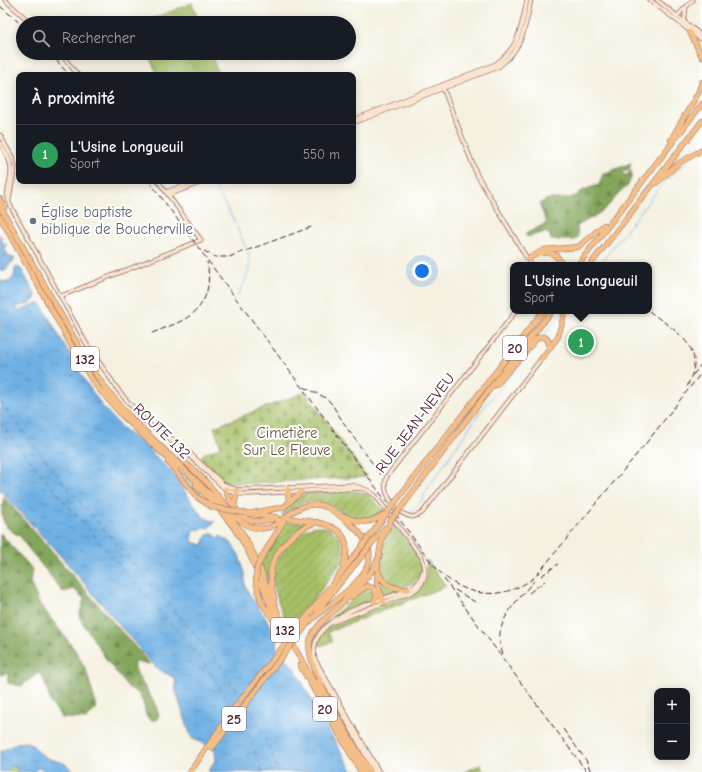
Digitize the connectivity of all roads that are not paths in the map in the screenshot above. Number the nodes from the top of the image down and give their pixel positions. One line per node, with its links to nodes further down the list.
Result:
1 (5, 0): 9 (street)
2 (527, 0): 8 (street)
3 (531, 0): 8 (street)
4 (650, 0): 10 (street)
5 (657, 0): 10 (street)
6 (693, 0): 7 (street)
7 (686, 7): 10 (street); 11 (street)
8 (527, 9): 19 (street)
9 (23, 16)
10 (675, 18): 11 (street); 12 (street)
11 (684, 22): 13 (street)
12 (690, 32): 14 (street); 15 (highway)
13 (702, 36)
14 (702, 40)
15 (702, 57)
16 (66, 60): 17 (street)
17 (76, 72)
18 (702, 82): 28 (highway)
19 (442, 87): 20 (street); 43 (street)
20 (428, 93): 22 (street); 24 (street)
21 (702, 104): 28 (highway)
22 (356, 119)
23 (702, 121): 32 (highway)
24 (356, 123)
25 (0, 135): 36 (street)
26 (0, 143): 36 (street)
27 (702, 150): 32 (highway)
28 (665, 151): 38 (highway)
29 (160, 184): 33 (street)
30 (188, 184): 33 (street)
31 (196, 184): 33 (street)
32 (650, 187): 42 (highway)
33 (167, 194): 48 (street)
34 (0, 199): 40 (highway)
35 (0, 206): 40 (highway, ROUTE 132 / 132)
36 (11, 208): 48 (street)
37 (0, 217): 41 (highway, ROUTE 132 / 132)
38 (613, 218): 43 (highway); 45 (highway)
39 (0, 222): 41 (highway)
40 (12, 228): 56 (highway, ROUTE 132 / 132)
41 (11, 237): 57 (highway, ROUTE 132 / 132)
42 (602, 250): 46 (highway); 47 (highway)
43 (530, 262): 44 (highway)
44 (560, 262)
45 (580, 262)
46 (592, 262)
47 (595, 262)
48 (61, 296): 58 (street)
49 (514, 314): 54 (street, RUE JEAN-NEVEU)
50 (541, 314): 69 (highway, 20, bridge)
51 (550, 314): 55 (highway, 20)
52 (564, 314): 53 (highway)
53 (550, 349): 54 (highway); 55 (highway)
54 (541, 359)
55 (485, 396): 67 (highway, 20)
56 (156, 442): 64 (highway); 75 (highway, ROUTE 132 / 132)
57 (159, 450): 68 (highway, bridge); 85 (highway, ROUTE 132 / 132)
58 (184, 451): 60 (street); 62 (street); 64 (highway)
59 (362, 488): 61 (street); 63 (street); 77 (street)
60 (226, 489): 62 (street); 66 (highway)
61 (288, 490): 62 (street); 63 (street); 65 (highway)
62 (237, 492): 66 (highway)
63 (301, 492): 65 (highway)
64 (219, 496): 71 (highway)
65 (289, 503): 68 (highway)
66 (234, 507): 71 (highway)
67 (401, 508): 72 (highway, 25, bridge)
68 (253, 513): 71 (highway)
69 (387, 513): 70 (highway); 78 (highway, 25, bridge)
70 (339, 514): 71 (highway); 83 (highway)
71 (283, 518): 73 (highway); 85 (highway, bridge)
72 (391, 520): 74 (highway); 83 (highway, 25, bridge)
73 (317, 522): 78 (highway); 80 (highway)
74 (380, 554): 76 (highway); 82 (highway)
75 (257, 560): 80 (highway); 92 (highway, ROUTE 132 / 132)
76 (378, 568): 79 (highway); 81 (highway)
77 (424, 569): 79 (street); 81 (street)
78 (341, 572): 86 (highway, 25)
79 (408, 589): 81 (street)
80 (274, 602): 92 (highway)
81 (380, 602): 82 (highway); 84 (street); 84 (street)
82 (336, 608): 92 (highway)
83 (309, 622): 86 (highway, 25)
84 (330, 623): 87 (street)
85 (282, 631): 91 (highway, 20)
86 (296, 634): 88 (highway, 25, bridge)
87 (316, 660): 93 (street); 94 (street)
88 (207, 752): 89 (highway, 25); 90 (highway, 25)
89 (190, 772)
90 (193, 772)
91 (361, 772)
92 (368, 772)
93 (375, 772)
94 (379, 772)

